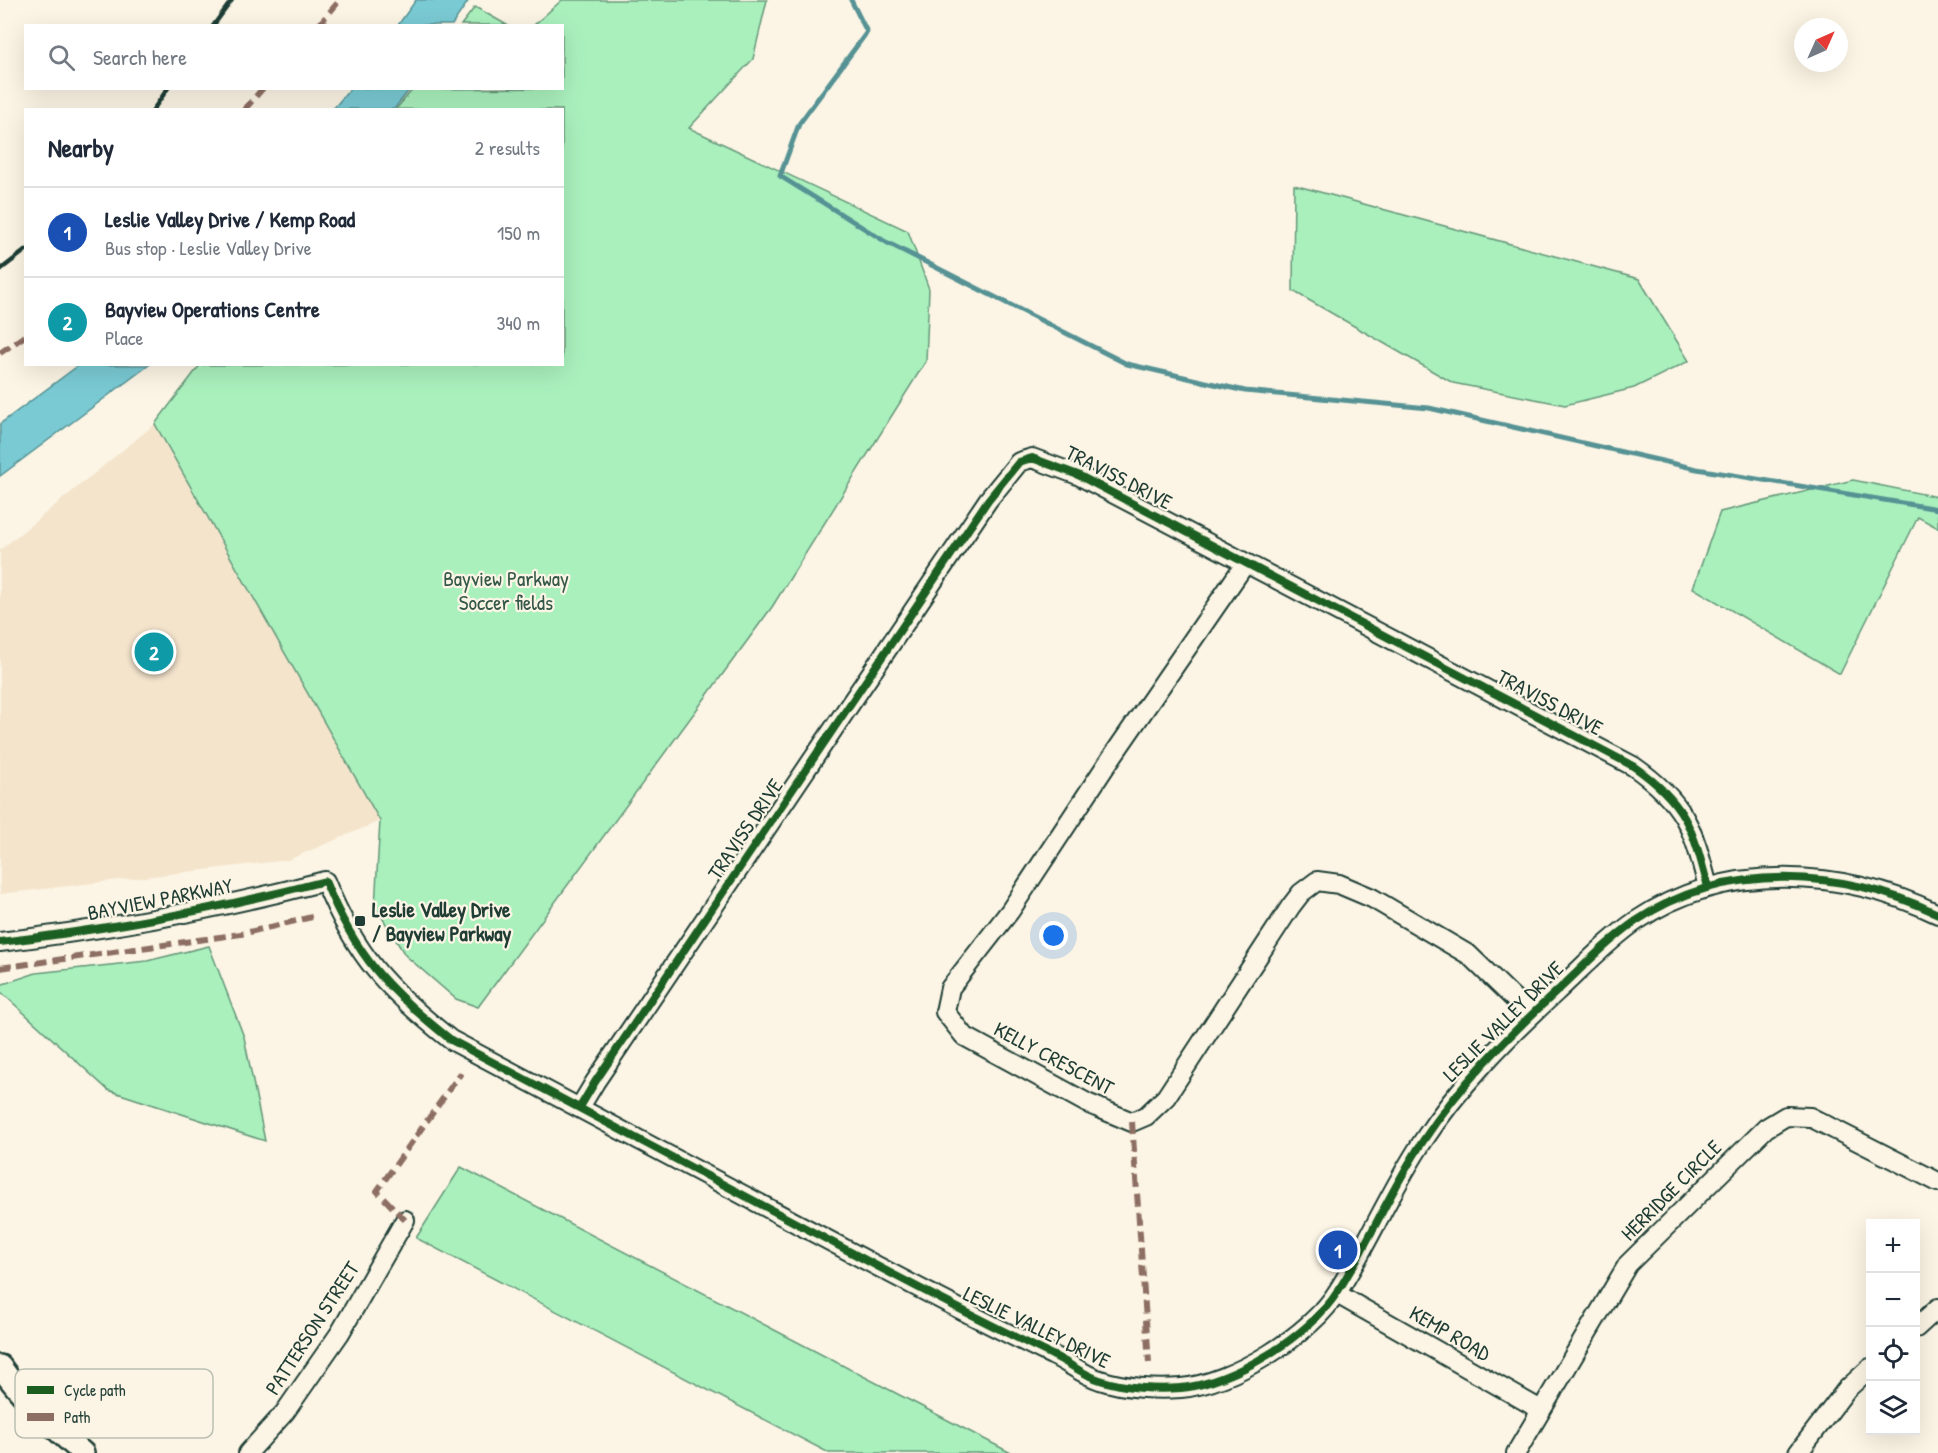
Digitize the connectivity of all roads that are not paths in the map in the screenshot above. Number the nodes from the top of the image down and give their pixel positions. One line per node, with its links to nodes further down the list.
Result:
1 (1245, 564): 3 (street, TRAVISS DRIVE); 6 (street, KELLY CRESCENT); 7 (street, TRAVISS DRIVE)
2 (325, 881): 5 (street, BAYVIEW PARKWAY); 7 (street, LESLIE VALLEY DRIVE)
3 (1708, 887): 4 (street, LESLIE VALLEY DRIVE); 6 (street, LESLIE VALLEY DRIVE)
4 (1938, 914)
5 (0, 942)
6 (1531, 1015): 10 (street, LESLIE VALLEY DRIVE)
7 (580, 1107): 10 (street, LESLIE VALLEY DRIVE)
8 (1938, 1182): 16 (street, HERRIDGE CIRCLE)
9 (405, 1220): 19 (street, PATTERSON STREET)
10 (1337, 1294): 16 (street, KEMP ROAD)
11 (1938, 1308): 12 (street)
12 (1917, 1327)
13 (0, 1366): 15 (street)
14 (1866, 1372): 21 (street)
15 (15, 1387)
16 (1541, 1410): 20 (street, HERRIDGE CIRCLE)
17 (65, 1438): 18 (street)
18 (83, 1453)
19 (248, 1453)
20 (1516, 1453)
21 (1798, 1453)

